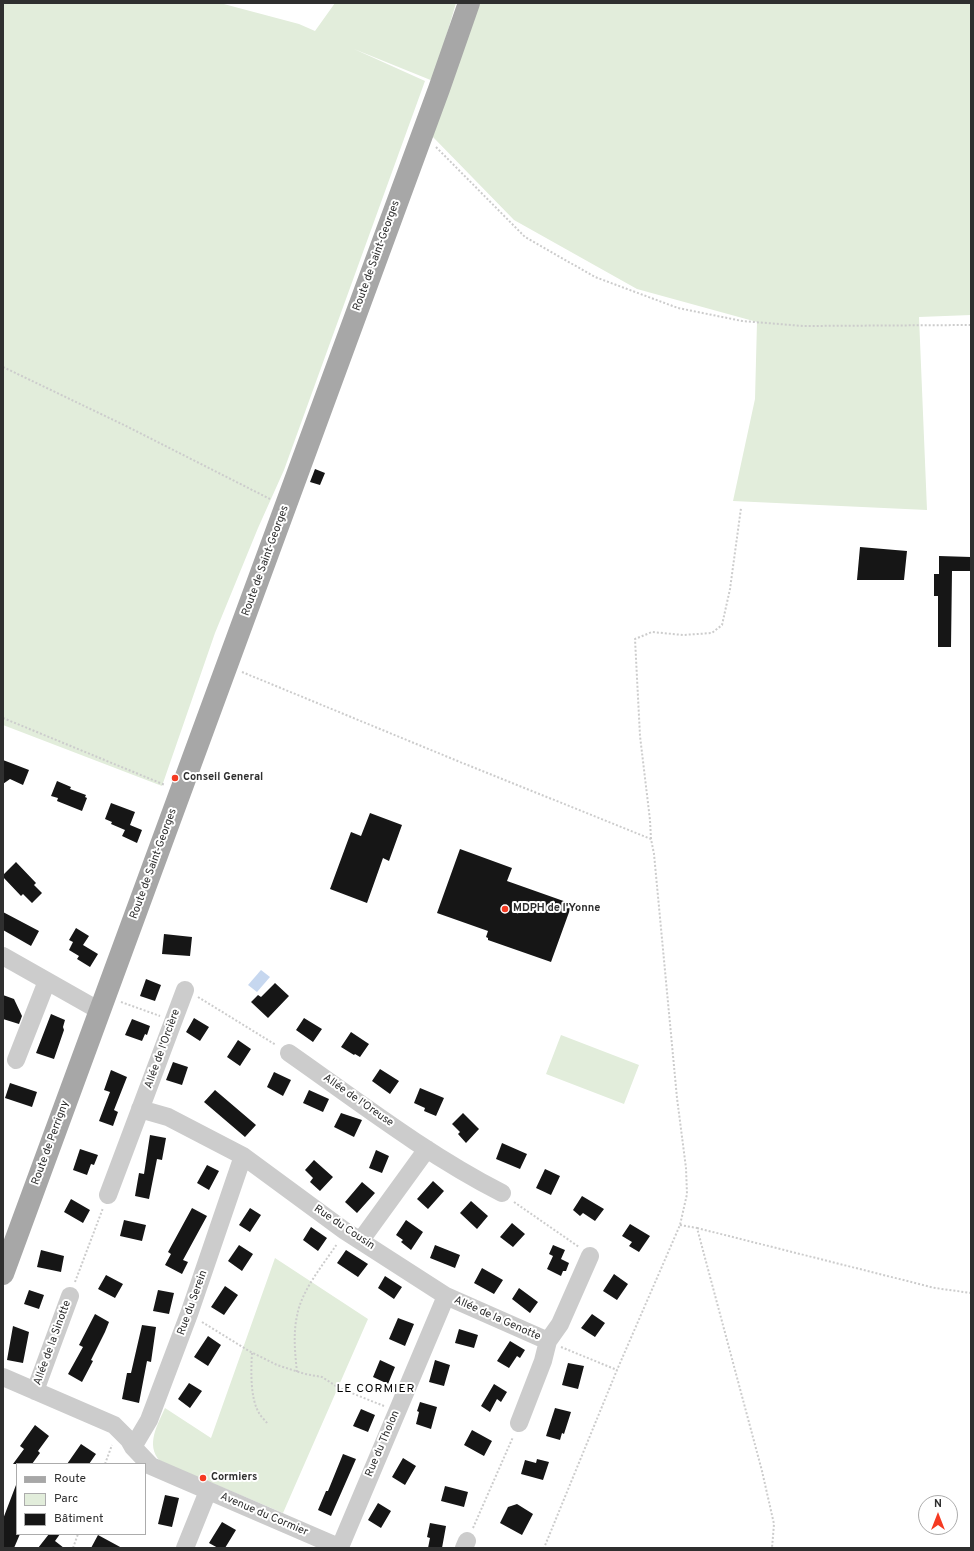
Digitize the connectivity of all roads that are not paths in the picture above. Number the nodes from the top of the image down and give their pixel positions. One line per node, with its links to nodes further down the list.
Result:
1 (469, 3): 5 (main road, Route de Saint-Georges)
2 (3, 956): 3 (street)
3 (47, 981): 5 (street); 7 (street)
4 (185, 990): 8 (street, Allée de l'Orcière)
5 (102, 1004): 15 (main road, Route de Perrigny)
6 (289, 1053): 9 (street, Allée de l'Oreuse)
7 (16, 1060)
8 (140, 1109): 10 (street); 12 (street, Allée de l'Orcière)
9 (427, 1149): 11 (street, Allée de l'Oreuse); 13 (street)
10 (243, 1156): 13 (street, Rue du Cousin); 22 (street, Rue du Serein)
11 (502, 1193)
12 (108, 1195)
13 (361, 1240): 17 (street, Rue du Cousin)
14 (590, 1256): 18 (street, Allée de la Genotte)
15 (3, 1274)
16 (70, 1296): 20 (street, Allée de la Sinotte)
17 (446, 1296): 18 (street, Allée de la Genotte); 25 (street, Rue du Tholon)
18 (548, 1341): 21 (street, Allée de la Genotte)
19 (3, 1378): 20 (street, Avenue du Cormier)
20 (35, 1391): 22 (street, Avenue du Cormier)
21 (519, 1423)
22 (133, 1447): 23 (street, Avenue du Cormier)
23 (208, 1491): 24 (street); 25 (street, Avenue du Cormier)
24 (185, 1548)
25 (340, 1548)

